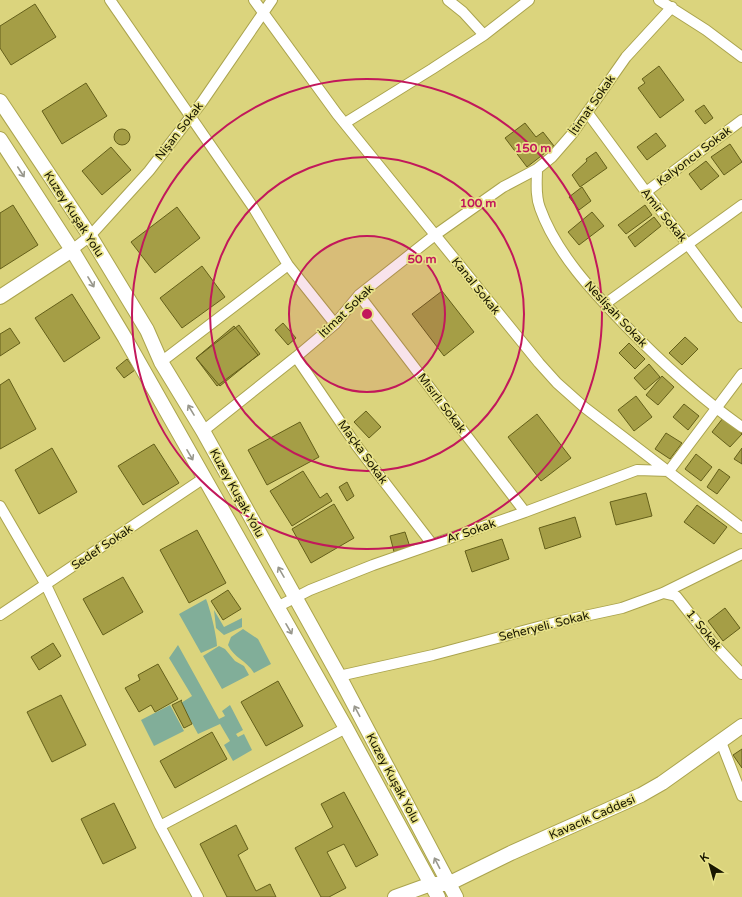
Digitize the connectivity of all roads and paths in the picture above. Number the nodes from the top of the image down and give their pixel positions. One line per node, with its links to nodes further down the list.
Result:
1 (110, 0): 13 (street)
2 (254, 0): 8 (street, Kanal Sokak)
3 (272, 0): 8 (street, Nişan Sokak)
4 (448, 0): 9 (street)
5 (529, 0): 9 (street)
6 (660, 0): 7 (street)
7 (672, 7): 10 (street); 12 (street, İtimat Sokak)
8 (263, 12): 13 (street, Nişan Sokak); 15 (street, Kanal Sokak)
9 (484, 35): 15 (street)
10 (742, 57)
11 (0, 100): 21 (main road, Kuzey Kuşak Yolu)
12 (587, 112): 17 (street, İtimat Sokak); 18 (street, Amir Sokak)
13 (189, 116): 21 (street, Nişan Sokak); 24 (street)
14 (742, 120): 18 (street, Kalyoncu Sokak)
15 (345, 123): 20 (street, Kanal Sokak)
16 (0, 139): 23 (main road, Kuzey Kuşak Yolu, one-way to 23)
17 (538, 169): 20 (street, İtimat Sokak); 27 (street, Neslişah Sokak)
18 (646, 192): 22 (street, Amir Sokak)
19 (742, 205): 22 (street)
20 (435, 235): 25 (street, İtimat Sokak); 36 (street, Kanal Sokak)
21 (90, 236): 23 (street, Nişan Sokak); 31 (main road, Kuzey Kuşak Yolu)
22 (689, 246): 27 (street); 28 (street, Amir Sokak)
23 (72, 250): 26 (main road); 37 (main road, Kuzey Kuşak Yolu, one-way to 37)
24 (288, 265): 29 (street); 31 (street)
25 (359, 295): 29 (street, İtimat Sokak); 39 (street, Mısırlı Sokak)
26 (0, 297)
27 (605, 304): 33 (street, Neslişah Sokak)
28 (742, 317)
29 (335, 324): 30 (street, İtimat Sokak)
30 (296, 357): 35 (street, İtimat Sokak); 41 (street, Maçka Sokak)
31 (162, 362): 35 (main road, Kuzey Kuşak Yolu, one-way to 31)
32 (742, 374): 33 (street)
33 (716, 409): 34 (street, Neslişah Sokak); 36 (street)
34 (742, 427)
35 (203, 431): 45 (main road, Kuzey Kuşak Yolu, one-way to 35)
36 (669, 470): 39 (street, Ar Sokak); 40 (street, Kanal Sokak)
37 (204, 478): 43 (street, Sedef Sokak); 46 (main road, Kuzey Kuşak Yolu)
38 (0, 506): 43 (street)
39 (525, 512): 41 (street, Ar Sokak)
40 (742, 528)
41 (432, 544): 45 (street, Ar Sokak)
42 (742, 554): 44 (street, Seheryeli. Sokak)
43 (46, 584): 47 (street, Sedef Sokak); 54 (street)
44 (663, 593): 48 (street, 1. Sokak); 49 (street, Seheryeli. Sokak)
45 (296, 597): 46 (street, Ar Sokak); 49 (main road, Kuzey Kuşak Yolu)
46 (276, 607): 51 (main road, Kuzey Kuşak Yolu, one-way to 51)
47 (0, 615)
48 (742, 674)
49 (339, 676): 56 (main road, Kuzey Kuşak Yolu, one-way to 49)
50 (742, 726): 52 (main road, Kavacık Caddesi)
51 (346, 728): 54 (street); 55 (main road, Kuzey Kuşak Yolu)
52 (721, 742): 53 (street); 56 (main road, Kavacık Caddesi)
53 (742, 796)
54 (160, 826): 57 (street)
55 (431, 884): 56 (main road, Kavacık Caddesi); 58 (main road, Kavacık Caddesi); 59 (main road, Kuzey Kuşak Yolu)
56 (448, 884): 60 (main road, Kuzey Kuşak Yolu)
57 (198, 897)
58 (395, 897)
59 (438, 897)
60 (456, 897)

